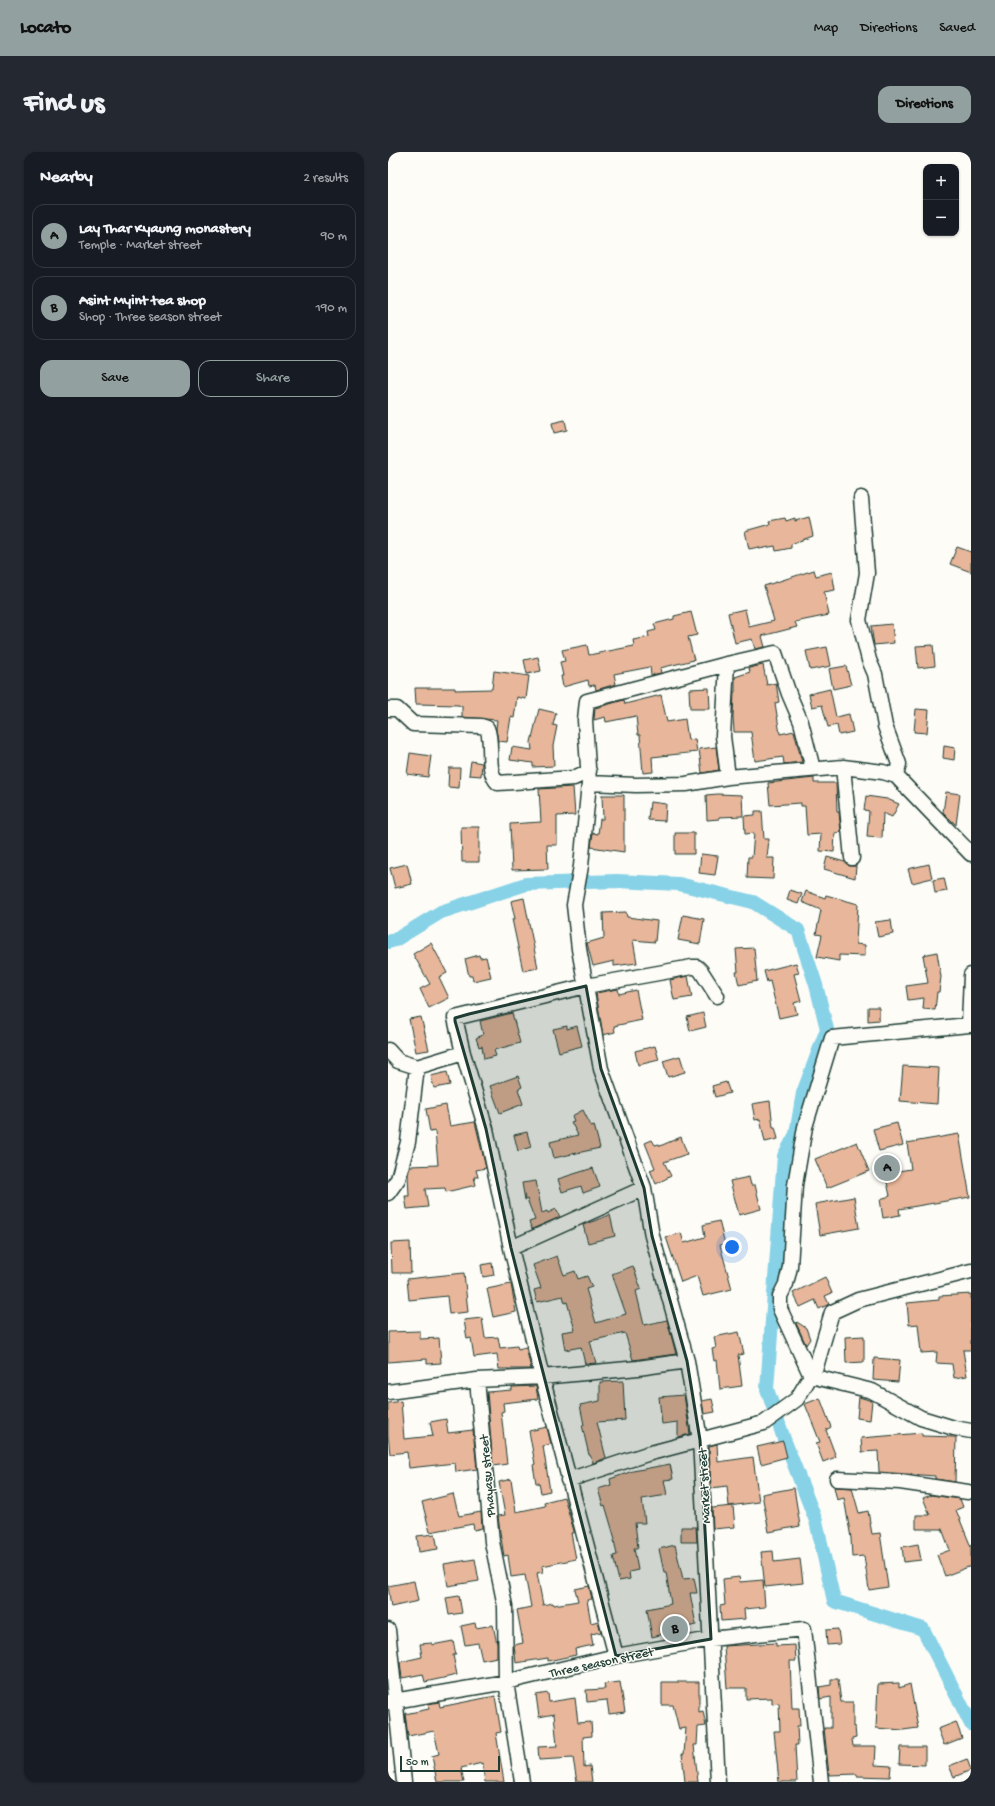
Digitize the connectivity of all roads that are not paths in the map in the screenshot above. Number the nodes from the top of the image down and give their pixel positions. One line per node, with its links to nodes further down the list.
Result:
1 (862, 498): 6 (street)
2 (727, 664): 5 (street); 7 (street); 8 (street)
3 (388, 709): 7 (street)
4 (843, 767): 5 (street); 6 (street); 10 (street)
5 (813, 769): 8 (street)
6 (896, 776): 9 (street)
7 (589, 777): 8 (street); 12 (street)
8 (728, 777)
9 (971, 854)
10 (852, 858)
11 (971, 975): 14 (street)
12 (586, 986): 13 (street); 16 (street); 18 (street)
13 (717, 996)
14 (970, 1025): 23 (street)
15 (388, 1050): 17 (street)
16 (463, 1053): 17 (street); 20 (street)
17 (417, 1067): 19 (street)
18 (644, 1188): 20 (street); 22 (street)
19 (388, 1193)
20 (511, 1248): 24 (street)
21 (971, 1271): 23 (street, Market street)
22 (687, 1360): 24 (street); 28 (street)
23 (811, 1376): 27 (street); 28 (street, Market street)
24 (542, 1377): 25 (street); 30 (street)
25 (477, 1380): 26 (street); 35 (street, Phayasu street)
26 (388, 1392)
27 (971, 1431)
28 (700, 1440): 30 (street); 33 (street, Market street)
29 (837, 1479): 31 (street)
30 (568, 1480): 34 (street)
31 (970, 1494)
32 (388, 1630): 36 (street)
33 (711, 1639): 34 (street, Three season street); 39 (street, Market street); 40 (street, Three season street)
34 (616, 1656): 35 (street, Three season street)
35 (506, 1682): 36 (street, Three season street); 38 (street, Phayasu street)
36 (392, 1702): 37 (street)
37 (404, 1782)
38 (522, 1782)
39 (718, 1782)
40 (821, 1782)

